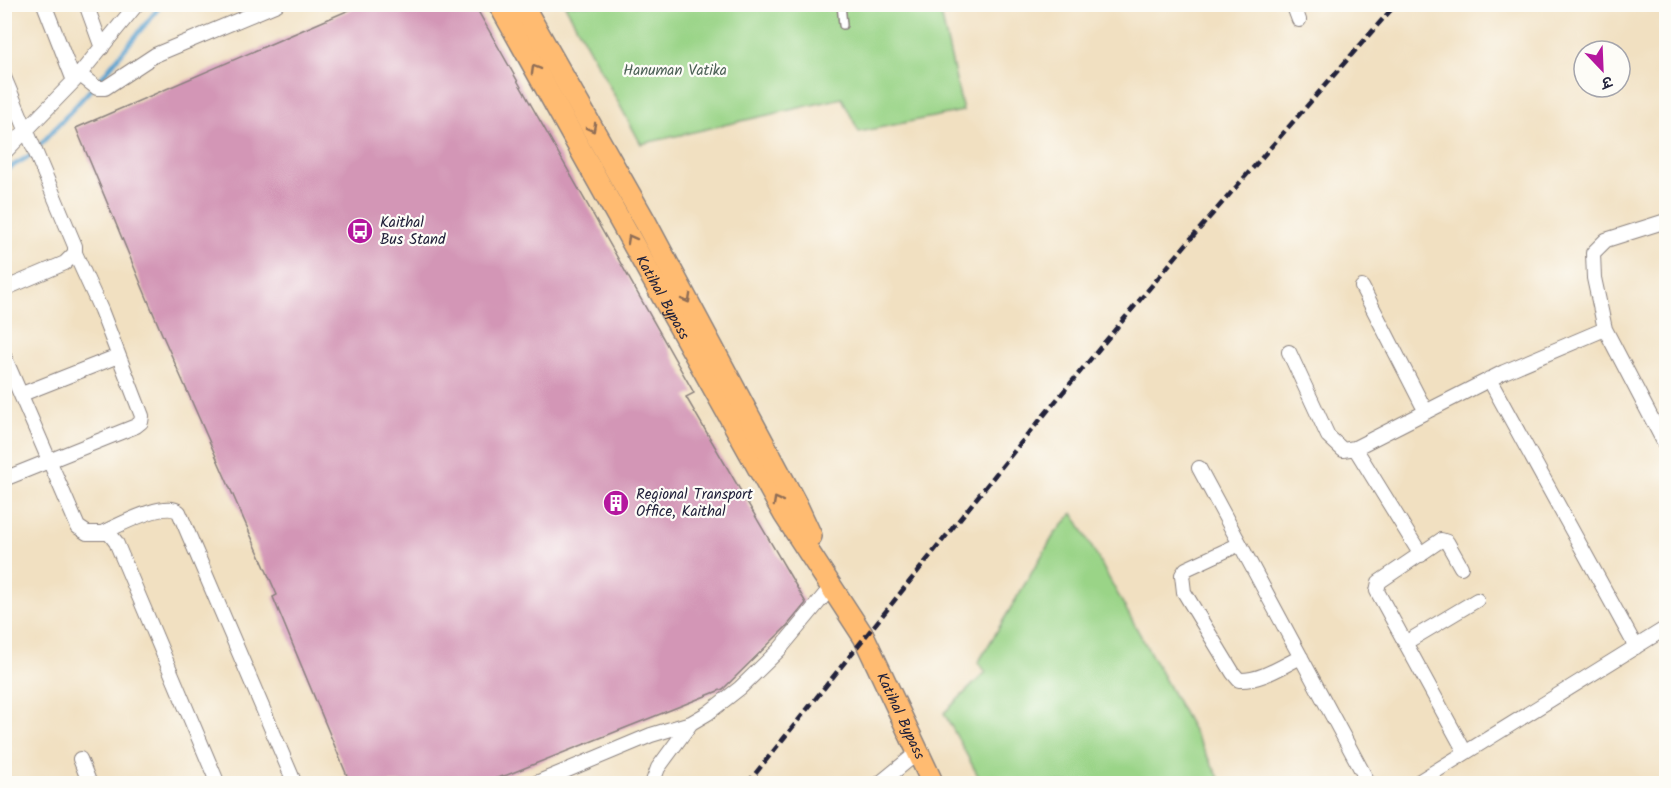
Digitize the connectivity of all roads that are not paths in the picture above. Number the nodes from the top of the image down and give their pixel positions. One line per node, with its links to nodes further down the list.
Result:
1 (44, 4): 13 (street)
2 (86, 4): 11 (street)
3 (136, 4): 11 (street)
4 (277, 4): 13 (street)
5 (499, 4): 36 (main road, Katihal Bypass, one-way to 5)
6 (522, 4): 36 (main road, Katihal Bypass, one-way to 36)
7 (840, 4): 10 (lane)
8 (1293, 4): 9 (street)
9 (1299, 20)
10 (843, 25)
11 (102, 48): 13 (street)
12 (4, 77): 14 (street)
13 (84, 81): 14 (street)
14 (29, 137): 15 (street); 17 (street)
15 (4, 153)
16 (1666, 220): 20 (street)
17 (75, 253): 19 (street); 23 (street)
18 (1362, 287): 26 (street)
19 (4, 289)
20 (1605, 329): 24 (street); 27 (street)
21 (1289, 352): 28 (street)
22 (4, 356): 25 (street)
23 (118, 356): 25 (street); 29 (street)
24 (1489, 379): 26 (street); 40 (street)
25 (14, 388): 29 (street)
26 (1426, 412): 28 (street)
27 (1666, 446)
28 (1355, 448): 34 (street)
29 (50, 460): 31 (street); 32 (street)
30 (1200, 468): 33 (street)
31 (4, 479)
32 (104, 532): 47 (street); 48 (street)
33 (1240, 544): 41 (street); 41 (street)
34 (1421, 555): 35 (street); 39 (street)
35 (1461, 567)
36 (832, 586): 42 (street); 43 (main road, Katihal Bypass)
37 (1477, 600): 39 (street)
38 (1666, 628): 40 (street)
39 (1406, 642): 44 (street)
40 (1636, 647): 44 (street)
41 (1301, 657): 53 (street)
42 (691, 723): 49 (street); 50 (street)
43 (918, 752): 51 (street); 52 (main road, Katihal Bypass)
44 (1465, 752): 54 (street)
45 (80, 759): 46 (street)
46 (90, 783)
47 (218, 783)
48 (295, 783)
49 (534, 783)
50 (652, 783)
51 (879, 783)
52 (933, 783)
53 (1369, 783)
54 (1415, 783)

